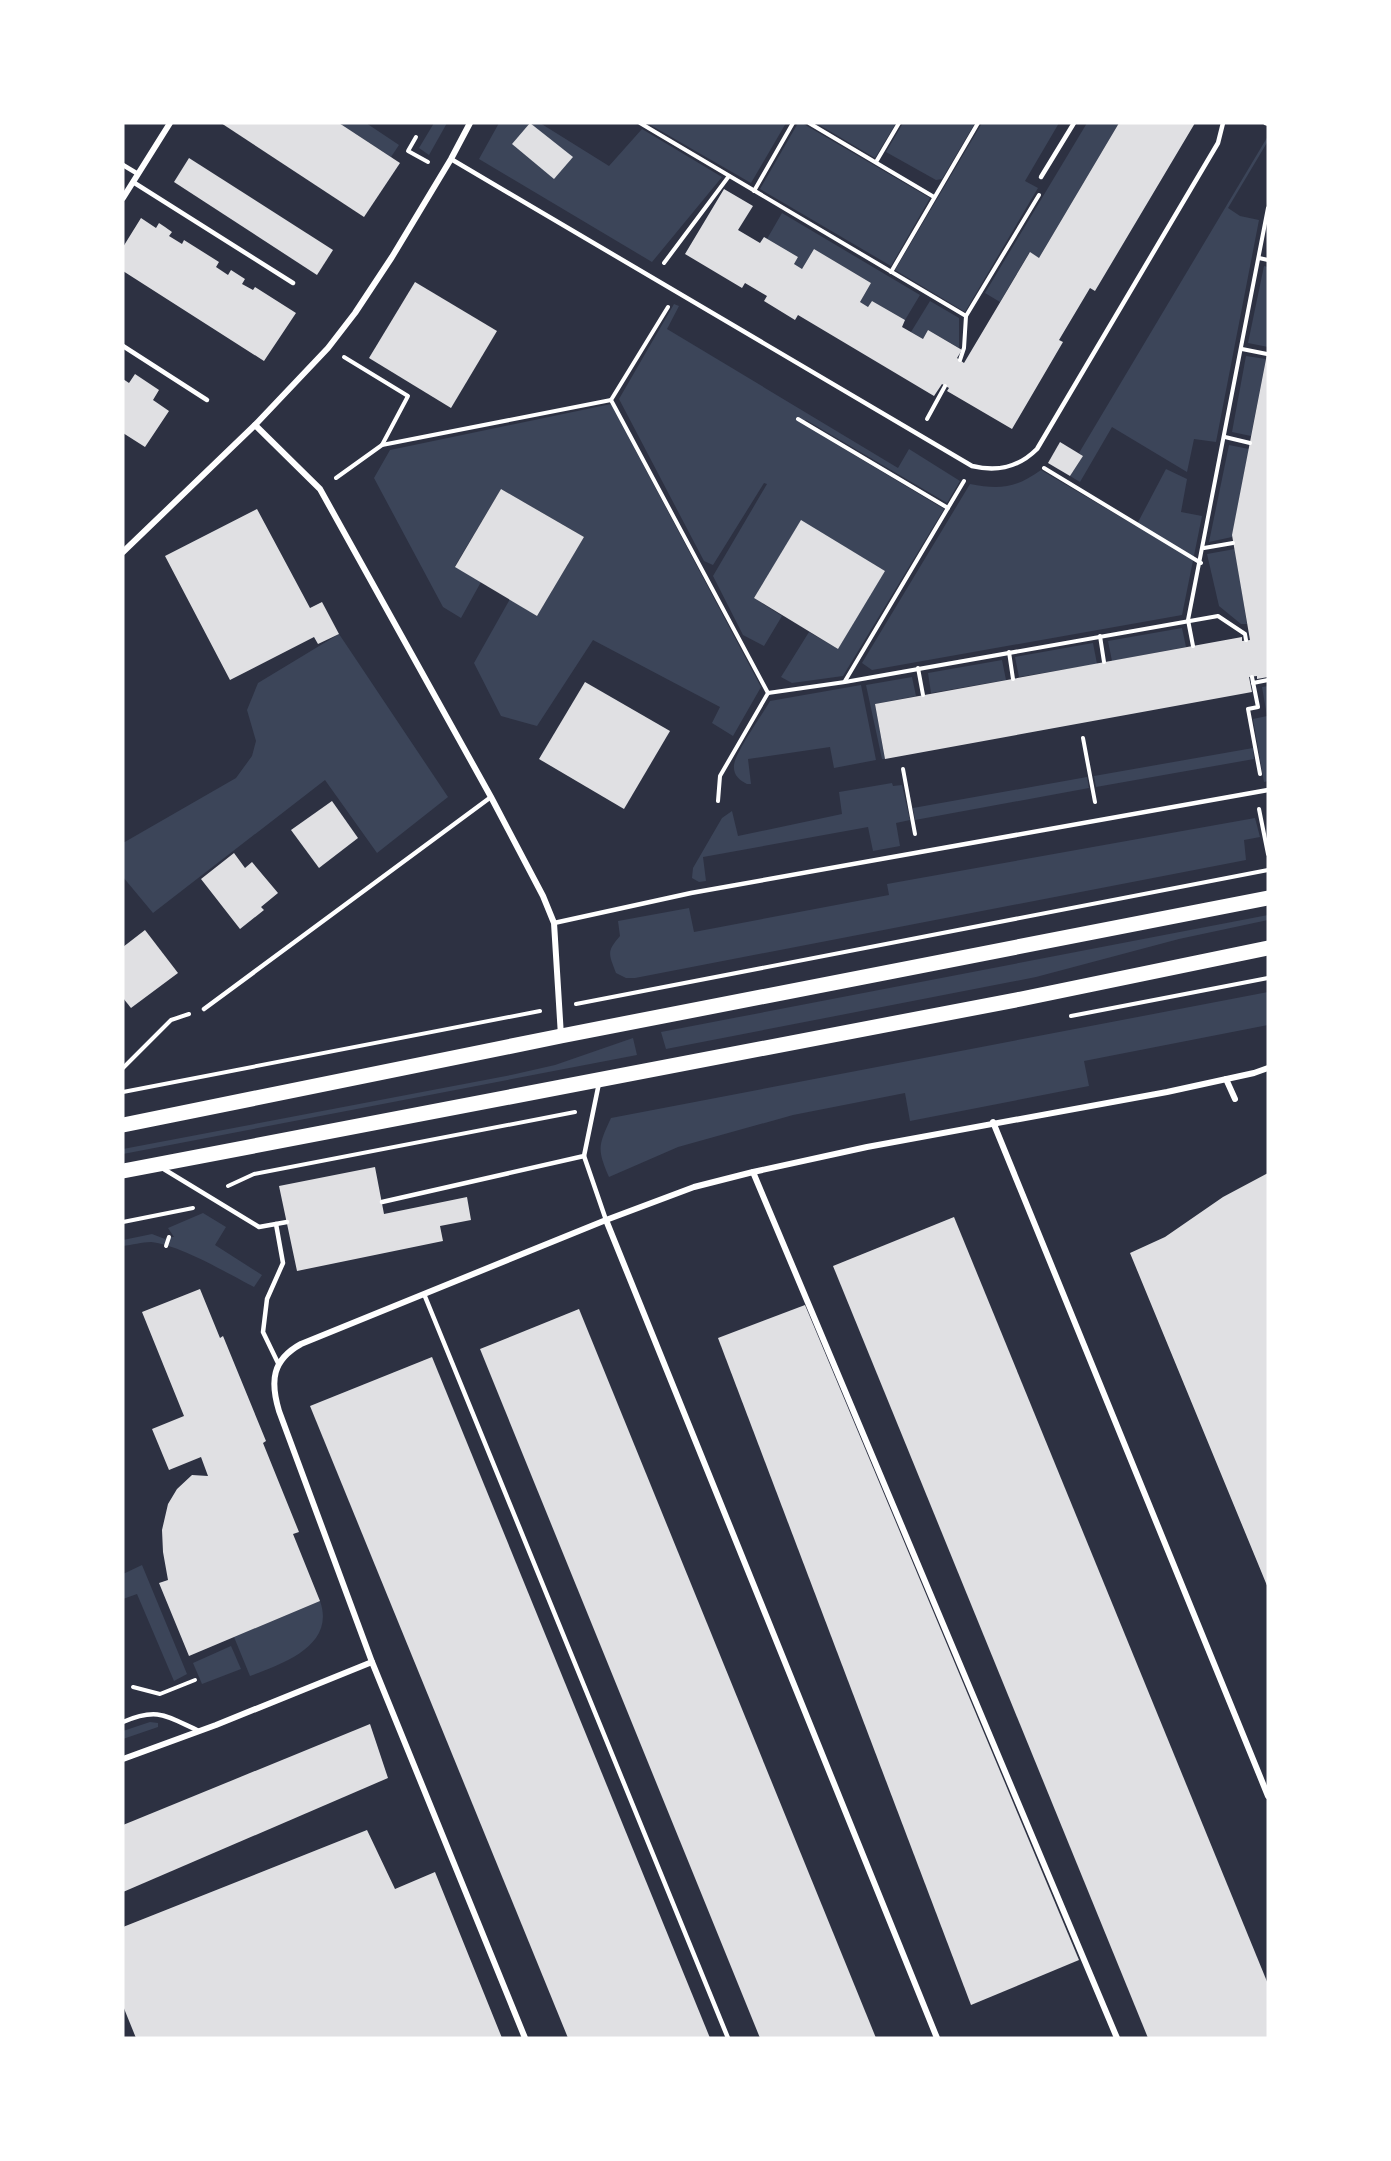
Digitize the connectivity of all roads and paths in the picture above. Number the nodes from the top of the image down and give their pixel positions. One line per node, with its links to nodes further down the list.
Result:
1 (170, 123): 15 (street)
2 (470, 123): 11 (street)
3 (640, 123): 16 (path)
4 (793, 123): 19 (path)
5 (809, 123): 12 (path)
6 (900, 123): 12 (path)
7 (978, 123): 20 (path)
8 (1074, 123): 17 (lane)
9 (1223, 123): 44 (lane)
10 (416, 137): 14 (path)
11 (451, 159): 14 (street); 26 (lane)
12 (876, 162): 20 (path)
13 (123, 165): 15 (lane)
14 (444, 171): 31 (street)
15 (138, 174): 18 (street)
16 (729, 176): 19 (path); 26 (path)
17 (1041, 177): 29 (path)
18 (133, 182): 21 (street); 27 (lane)
19 (754, 191): 25 (path)
20 (934, 197): 25 (path)
21 (123, 198)
22 (1268, 208): 23 (path)
23 (1258, 258): 24 (path); 32 (path)
24 (1268, 260)
25 (891, 272): 29 (path)
26 (652, 278): 28 (lane)
27 (293, 283)
28 (677, 293): 37 (path); 40 (lane)
29 (966, 316): 34 (path)
30 (123, 346): 36 (lane)
31 (328, 348): 39 (street); 43 (path)
32 (1242, 349): 33 (path); 41 (path)
33 (1267, 354)
34 (960, 360)
35 (945, 386): 40 (path)
36 (207, 400)
37 (611, 400): 43 (path); 64 (path)
38 (798, 419): 47 (path)
39 (255, 425): 46 (street); 50 (street)
40 (918, 435): 45 (lane)
41 (1225, 437): 42 (path); 49 (path)
42 (1250, 442)
43 (382, 445): 46 (path)
44 (1028, 458): 45 (lane); 51 (path)
45 (972, 466): 47 (path)
46 (320, 489): 72 (street)
47 (948, 508): 62 (path)
48 (1233, 543): 49 (path)
49 (1204, 548): 51 (path)
50 (123, 552)
51 (1201, 563): 52 (path)
52 (1188, 620): 53 (path); 54 (path); 55 (path)
53 (1100, 636): 56 (path); 57 (path)
54 (1246, 640)
55 (1193, 646)
56 (1009, 652): 58 (path); 60 (path)
57 (1104, 662)
58 (918, 668): 62 (path); 65 (path)
59 (1252, 677): 63 (path)
60 (1013, 679)
61 (1268, 680): 63 (path)
62 (845, 682): 64 (path)
63 (1253, 683): 67 (path)
64 (768, 693): 73 (path)
65 (923, 695)
66 (1083, 738): 69 (path)
67 (1257, 758)
68 (903, 769): 74 (path)
69 (1093, 788)
70 (1268, 790): 71 (lane)
71 (1256, 793): 75 (path); 78 (lane)
72 (491, 796): 78 (street); 81 (lane)
73 (717, 801)
74 (912, 820)
75 (1268, 854)
76 (1268, 870): 80 (path)
77 (1268, 898): 82 (main road)
78 (554, 923): 80 (street)
79 (1268, 948): 86 (main road)
80 (559, 1007): 82 (street); 87 (path)
81 (204, 1009): 83 (path)
82 (561, 1036): 91 (main road)
83 (123, 1068)
84 (1268, 1068): 85 (street)
85 (1226, 1079): 88 (street); 90 (street)
86 (600, 1080): 89 (lane); 93 (main road)
87 (123, 1092)
88 (1234, 1099)
89 (594, 1108): 92 (lane); 96 (path)
90 (993, 1122): 95 (street); 113 (street)
91 (123, 1125)
92 (584, 1156): 97 (lane); 99 (lane)
93 (157, 1165): 94 (main road); 102 (lane)
94 (123, 1172)
95 (753, 1172): 99 (street); 117 (street)
96 (227, 1186)
97 (382, 1202)
98 (194, 1208): 100 (path)
99 (606, 1220): 105 (street); 116 (street)
100 (123, 1222)
101 (287, 1222): 102 (lane)
102 (276, 1224): 106 (lane)
103 (169, 1237): 104 (path)
104 (166, 1246)
105 (424, 1294): 106 (street); 115 (lane)
106 (278, 1364): 107 (street)
107 (372, 1662): 111 (street); 114 (street)
108 (195, 1680): 109 (path)
109 (133, 1687)
110 (123, 1722): 111 (lane)
111 (199, 1731): 112 (street)
112 (123, 1759)
113 (1268, 1796)
114 (525, 2038)
115 (728, 2038)
116 (937, 2038)
117 (1117, 2038)

